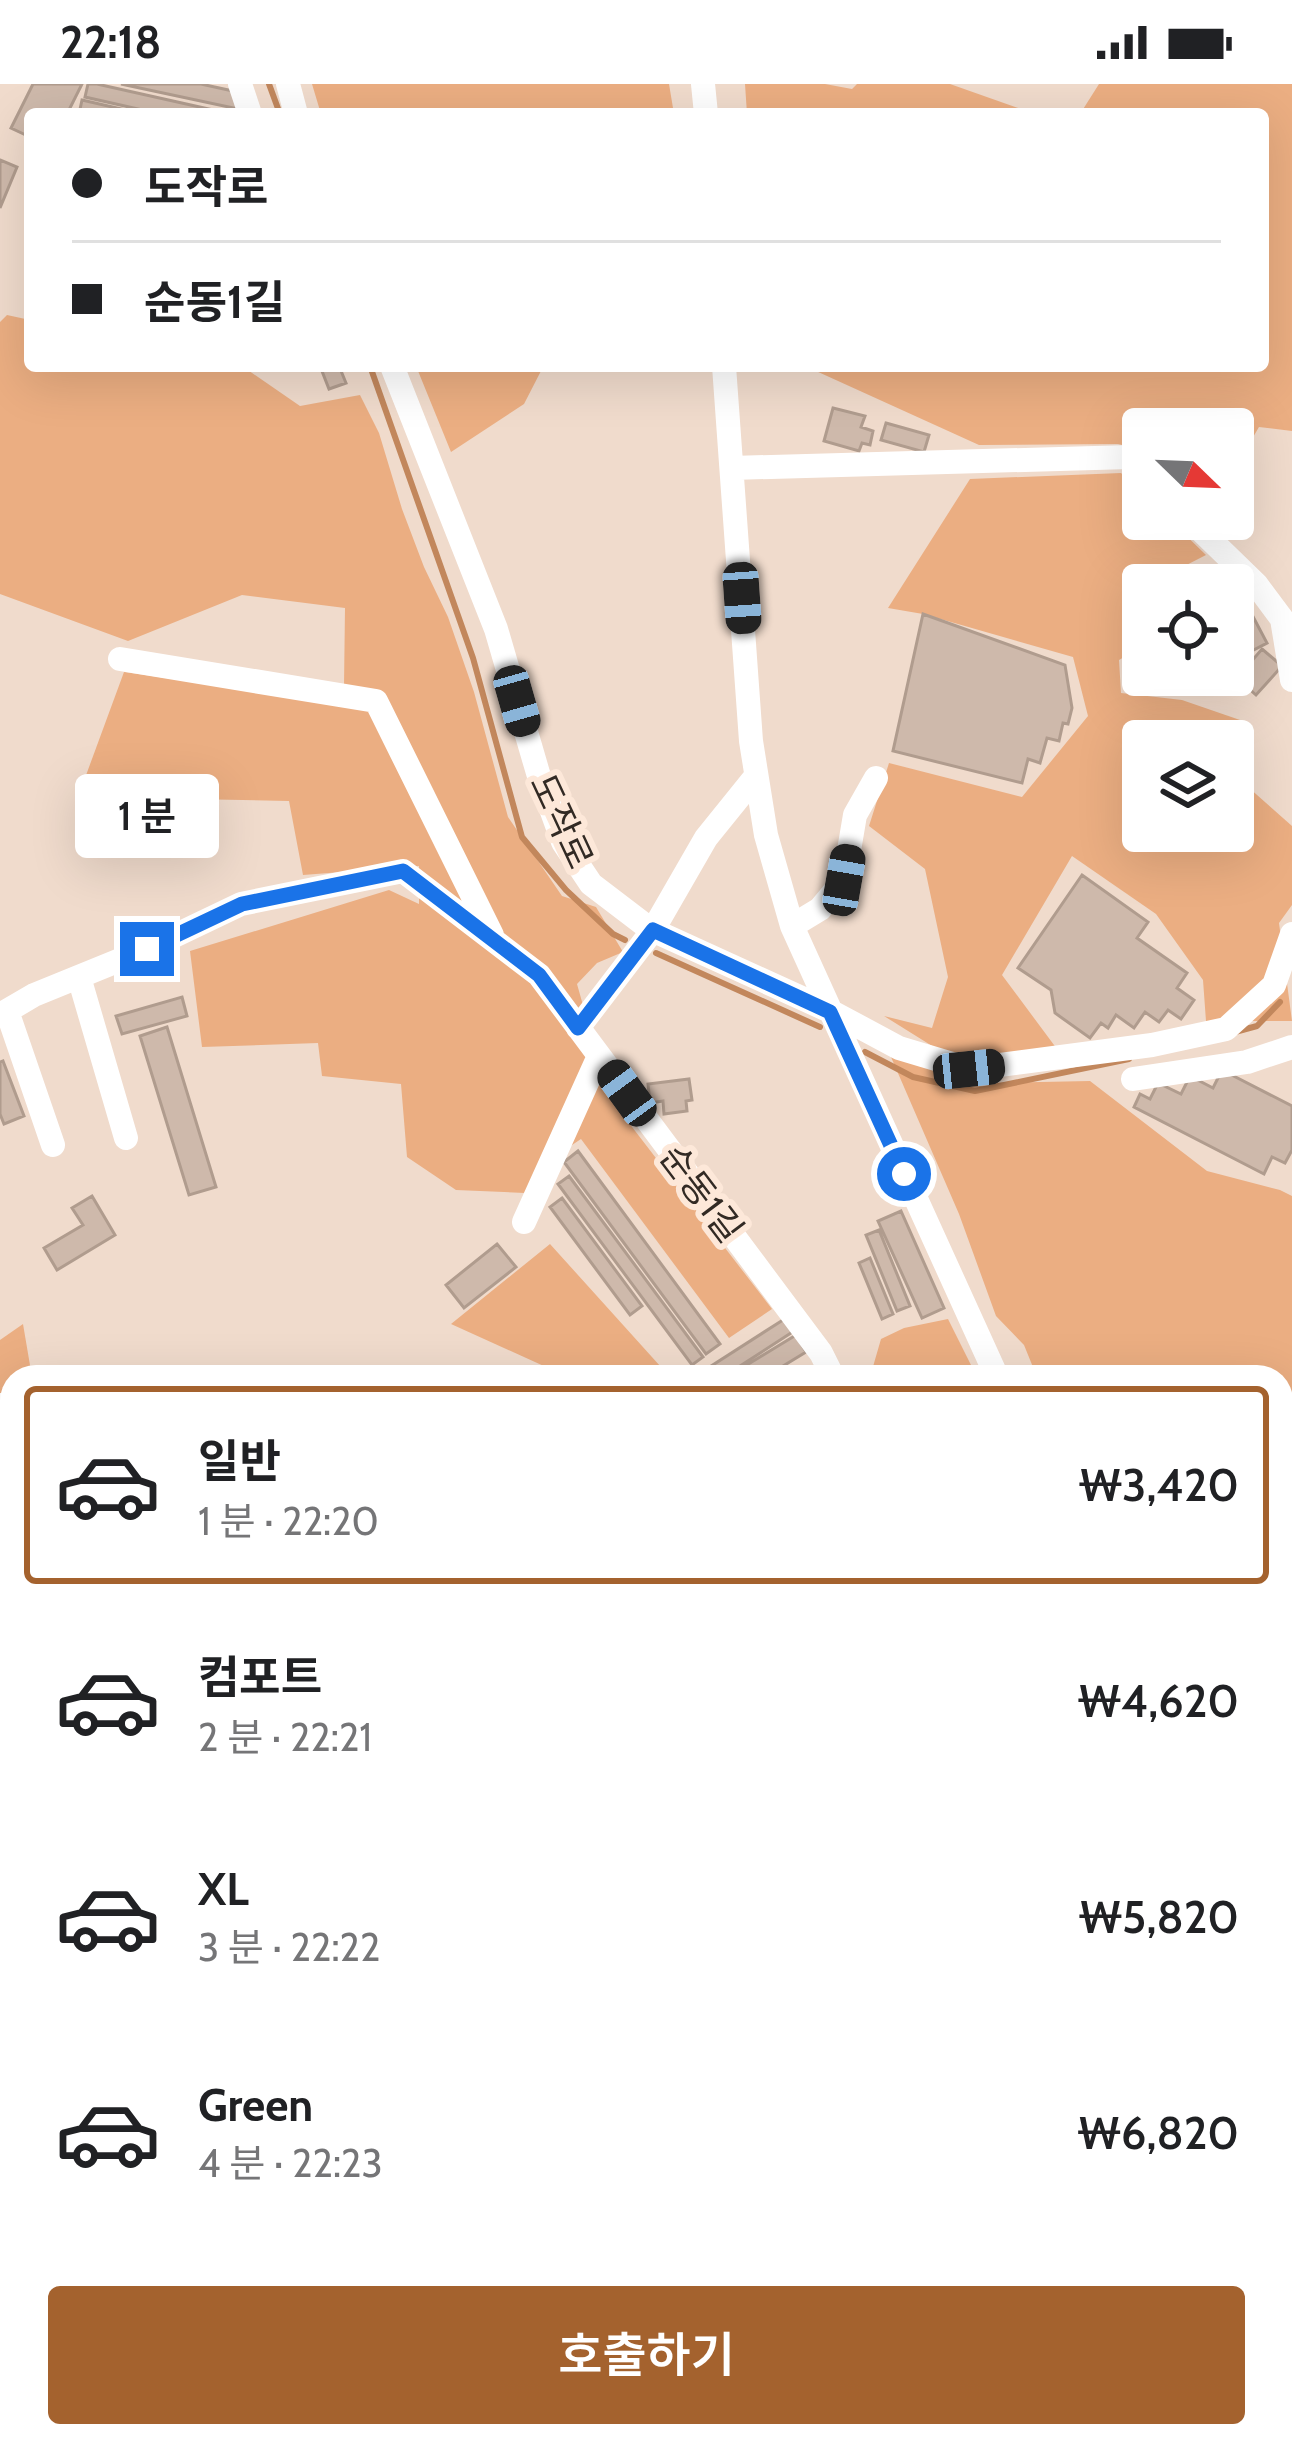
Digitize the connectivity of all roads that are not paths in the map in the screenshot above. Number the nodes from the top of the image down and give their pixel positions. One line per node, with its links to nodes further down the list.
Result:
1 (394, 372): 11 (street, 도작로)
2 (724, 372): 4 (street)
3 (1122, 457): 4 (street)
4 (732, 468): 8 (street)
5 (1211, 540): 7 (street)
6 (120, 659): 13 (street)
7 (1292, 680)
8 (756, 776): 10 (street); 11 (street)
9 (876, 778): 10 (street)
10 (792, 926): 16 (street)
11 (653, 930): 16 (street, 도작로); 18 (street)
12 (1292, 934): 14 (street)
13 (496, 943): 15 (street, 순동1길); 18 (street, 순동1길)
14 (1287, 975): 16 (street, 도작로)
15 (79, 976): 17 (street, 순동1길); 22 (street)
16 (830, 1012): 26 (street)
17 (3, 1013): 23 (street)
18 (578, 1028): 20 (street, 순동1길)
19 (1292, 1047): 21 (street)
20 (599, 1055): 24 (street); 25 (street, 순동1길)
21 (1133, 1079)
22 (127, 1138)
23 (52, 1145)
24 (524, 1222)
25 (827, 1365)
26 (992, 1365)

